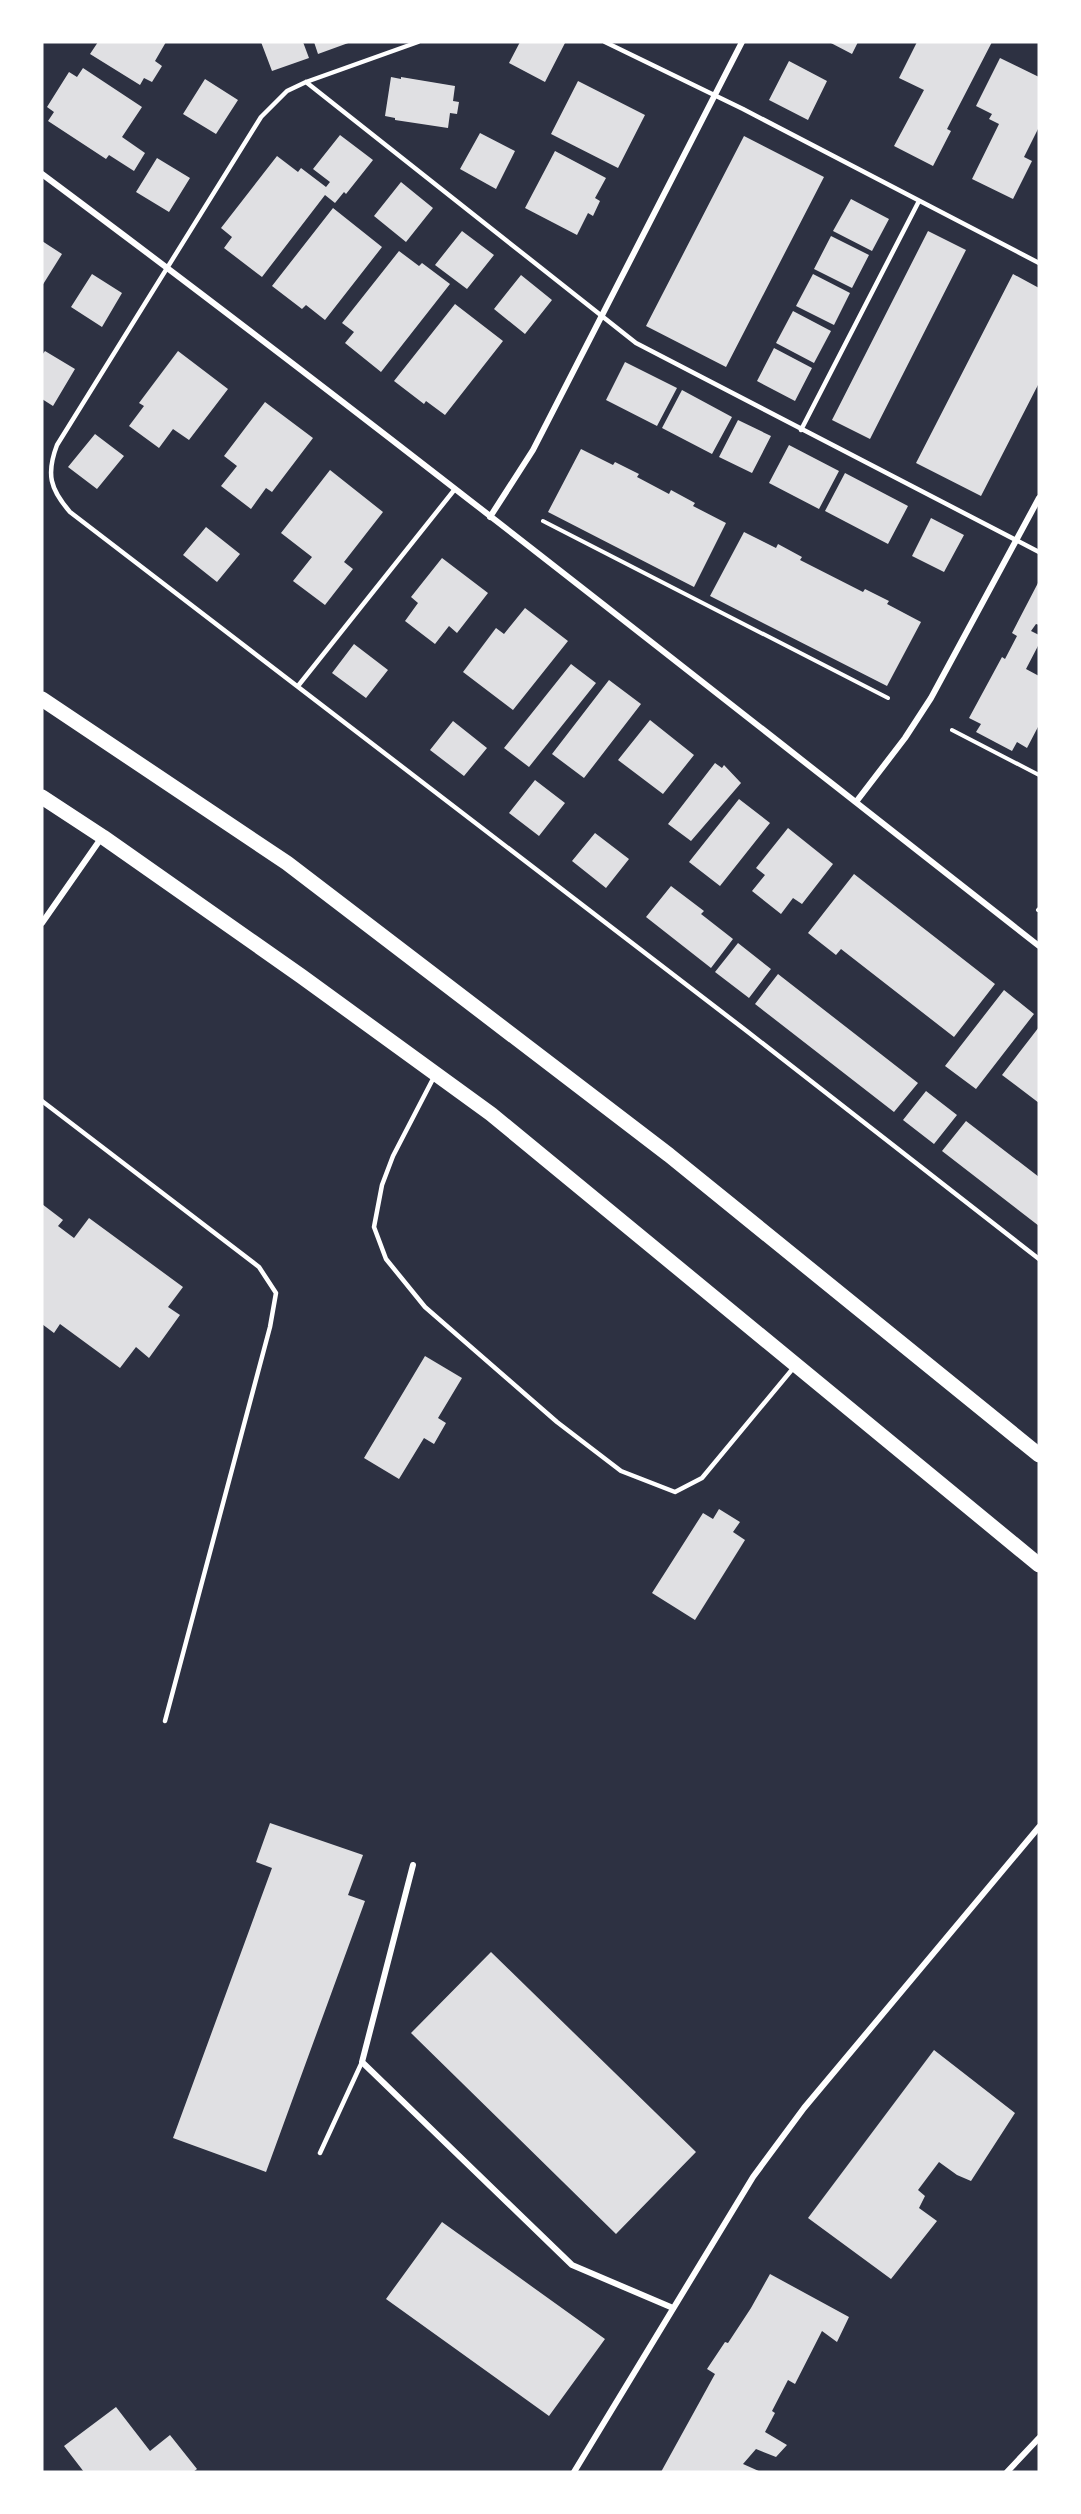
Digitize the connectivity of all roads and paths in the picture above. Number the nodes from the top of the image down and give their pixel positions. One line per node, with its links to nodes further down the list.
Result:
1 (418, 42): 4 (lane)
2 (605, 42): 5 (lane)
3 (742, 42): 5 (street)
4 (306, 82): 9 (lane); 10 (lane)
5 (714, 95): 7 (lane); 10 (street)
6 (42, 174): 9 (street)
7 (919, 201): 8 (lane); 11 (lane)
8 (1039, 263)
9 (168, 267): 12 (street); 18 (lane)
10 (601, 318): 11 (lane); 14 (street)
11 (801, 430): 16 (lane)
12 (455, 489): 14 (street); 18 (lane)
13 (1039, 498): 16 (street)
14 (490, 517): 24 (street)
15 (543, 521): 19 (path)
16 (1017, 541): 17 (lane); 24 (street)
17 (1039, 552)
18 (298, 686): 30 (lane)
19 (888, 698)
20 (42, 699): 32 (main road)
21 (952, 730): 22 (path)
22 (1039, 776)
23 (42, 797): 25 (main road)
24 (856, 802): 27 (street)
25 (103, 837): 26 (street); 28 (main road)
26 (42, 923)
27 (1039, 946)
28 (436, 1073): 31 (main road); 31 (lane)
29 (42, 1101): 34 (lane)
30 (1039, 1259)
31 (796, 1365): 33 (main road)
32 (1039, 1455)
33 (1039, 1565)
34 (165, 1721)
35 (1039, 1827): 39 (street)
36 (413, 1865): 37 (street)
37 (362, 2062): 38 (lane); 39 (street)
38 (320, 2153)
39 (673, 2308): 41 (street)
40 (1039, 2438): 42 (street)
41 (574, 2472)
42 (1007, 2472)

